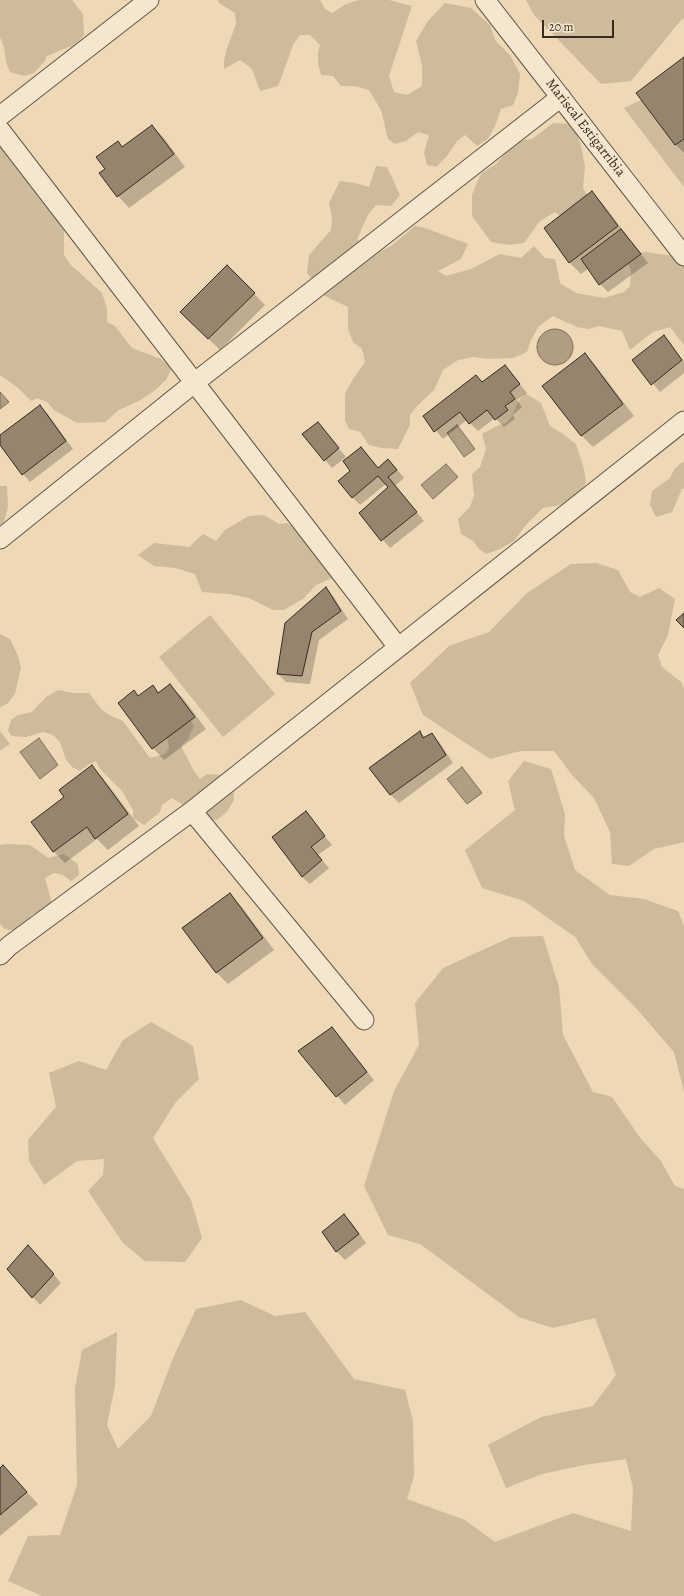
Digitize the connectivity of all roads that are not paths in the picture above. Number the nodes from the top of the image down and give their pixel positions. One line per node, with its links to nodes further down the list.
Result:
1 (149, 0): 4 (street)
2 (485, 0): 3 (street, Mariscal Estigarribia)
3 (561, 97): 6 (street, Mariscal Estigarribia); 7 (street)
4 (0, 116)
5 (0, 130): 7 (street)
6 (684, 256)
7 (194, 383): 9 (street); 10 (street)
8 (684, 421): 10 (street)
9 (0, 538)
10 (398, 647): 11 (street)
11 (192, 811): 12 (street); 13 (street)
12 (3, 945)
13 (364, 1020)

